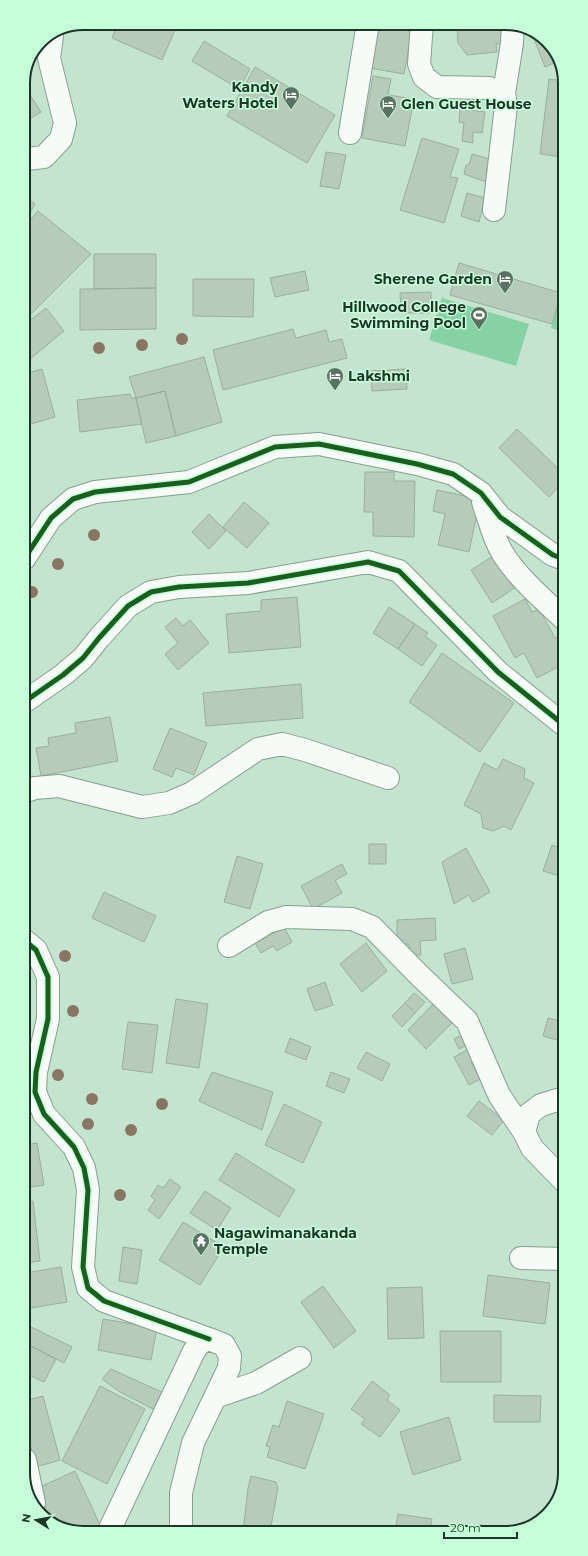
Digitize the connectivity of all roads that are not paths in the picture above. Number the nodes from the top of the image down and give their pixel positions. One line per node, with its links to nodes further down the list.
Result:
1 (367, 30): 6 (street)
2 (421, 30): 5 (street)
3 (513, 31): 5 (street)
4 (51, 40): 7 (street)
5 (504, 93): 8 (street)
6 (350, 133)
7 (30, 159)
8 (494, 210)
9 (481, 493): 10 (street); 11 (street); 12 (street)
10 (30, 550)
11 (558, 557)
12 (558, 613)
13 (30, 698): 14 (street)
14 (558, 720)
15 (388, 778): 16 (street)
16 (30, 790)
17 (30, 945): 24 (street)
18 (229, 946): 20 (street)
19 (558, 1100): 20 (street)
20 (524, 1132): 21 (street)
21 (558, 1175)
22 (521, 1258): 23 (street)
23 (558, 1259)
24 (210, 1339): 26 (street); 27 (street)
25 (300, 1358): 26 (street)
26 (215, 1397): 28 (street)
27 (111, 1526)
28 (181, 1526)

